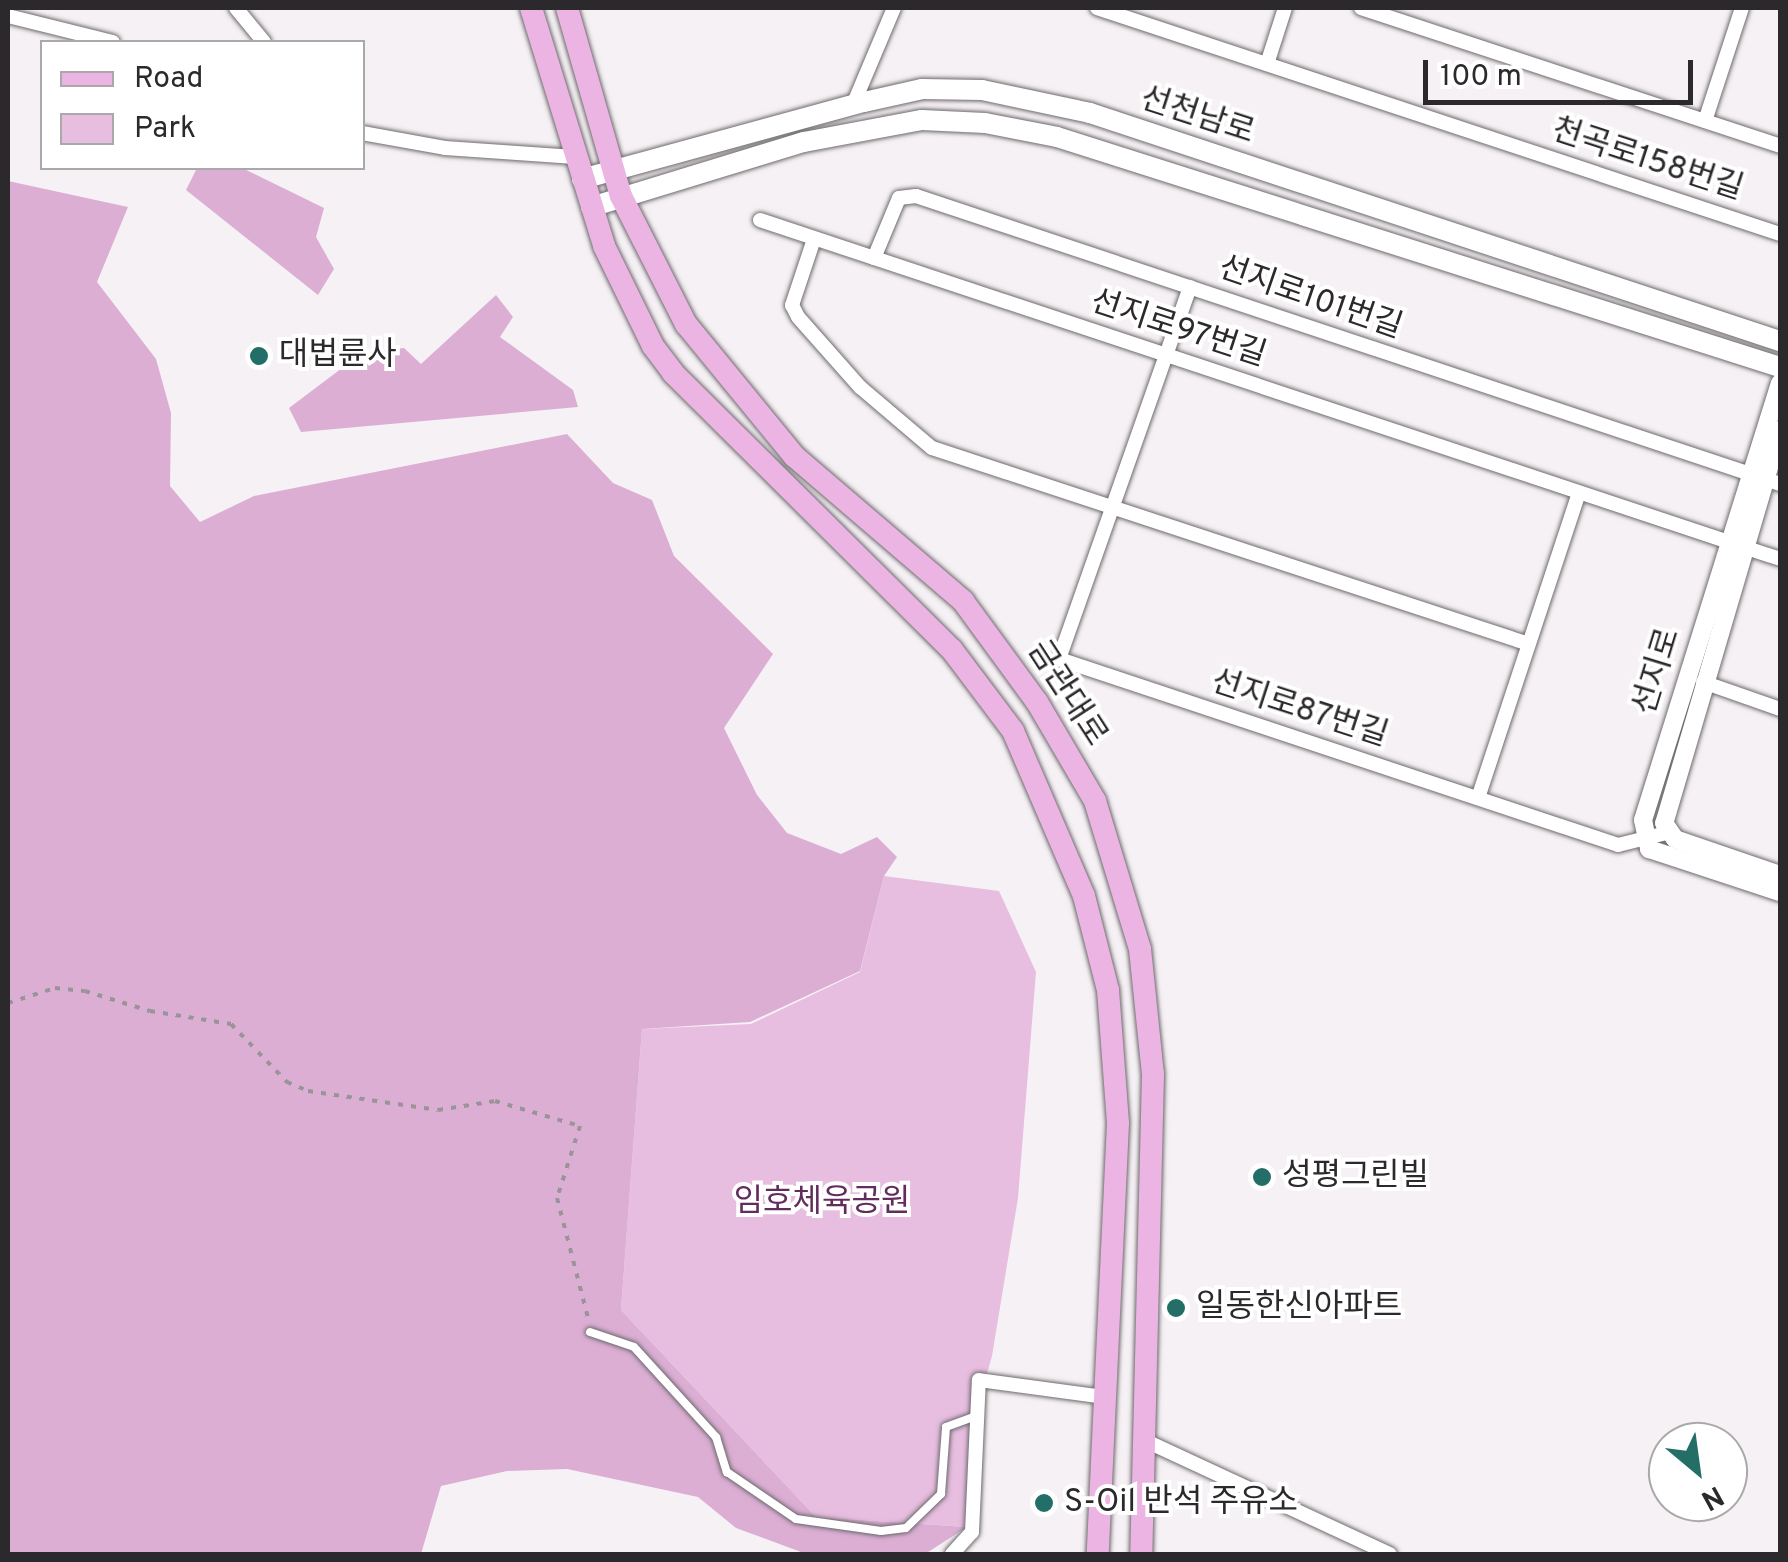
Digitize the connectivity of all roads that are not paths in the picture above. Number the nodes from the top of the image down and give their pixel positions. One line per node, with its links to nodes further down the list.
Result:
1 (236, 8): 13 (street)
2 (531, 8): 19 (main road, 금관대로)
3 (546, 8): 11 (main road)
4 (567, 8): 11 (main road, 금관대로)
5 (894, 8): 15 (street)
6 (1097, 8): 14 (street, 천곡로158번길)
7 (1285, 8): 14 (street)
8 (1362, 8): 16 (street)
9 (1742, 8): 16 (street)
10 (8, 16): 12 (street)
11 (575, 38): 20 (main road, 금관대로)
12 (105, 40)
13 (262, 40)
14 (1267, 64): 24 (street, 천곡로158번길)
15 (853, 106): 20 (main road, 선천남로); 28 (main road, 선천남로)
16 (1705, 121): 18 (street)
17 (365, 134): 19 (street)
18 (1780, 146)
19 (578, 168): 20 (main road, 선천남로); 22 (main road, 금관대로)
20 (612, 170): 21 (main road, 금관대로)
21 (621, 196): 22 (main road, 선천남로); 30 (main road, 선천남로); 49 (main road, 금관대로)
22 (592, 207): 47 (main road, 금관대로)
23 (760, 220): 25 (street, 선지로97번길)
24 (1780, 234)
25 (814, 238): 26 (street, 선지로97번길); 35 (street)
26 (874, 258): 27 (street, 선지로101번길); 29 (street, 선지로97번길)
27 (1190, 288): 29 (street, 선지로87번길); 33 (street, 선지로101번길)
28 (1780, 341)
29 (1165, 355): 34 (street, 선지로97번길); 35 (street, 선지로87번길)
30 (1780, 368)
31 (1780, 382): 33 (street, 선지로)
32 (1780, 430): 33 (street, 선지로)
33 (1766, 480): 36 (street, 선지로)
34 (1579, 493): 36 (street, 선지로97번길); 38 (street)
35 (1111, 511): 38 (street); 41 (street, 선지로87번길)
36 (1737, 545): 37 (street, 선지로97번길); 39 (street, 선지로); 43 (street, 선지로)
37 (1780, 559)
38 (1529, 644): 41 (street)
39 (1704, 682): 40 (street); 42 (street, 선지로)
40 (1780, 709)
41 (1478, 798): 43 (street, 선지로87번길)
42 (1670, 832): 43 (street, 선지로87번길); 44 (street)
43 (1647, 840): 45 (street)
44 (1780, 875)
45 (1780, 892)
46 (590, 1332): 48 (lane)
47 (1104, 1397): 48 (street); 51 (main road, 금관대로)
48 (976, 1416): 50 (street)
49 (1144, 1440): 52 (main road, 금관대로); 53 (street)
50 (952, 1554)
51 (1098, 1554)
52 (1140, 1554)
53 (1390, 1554)

